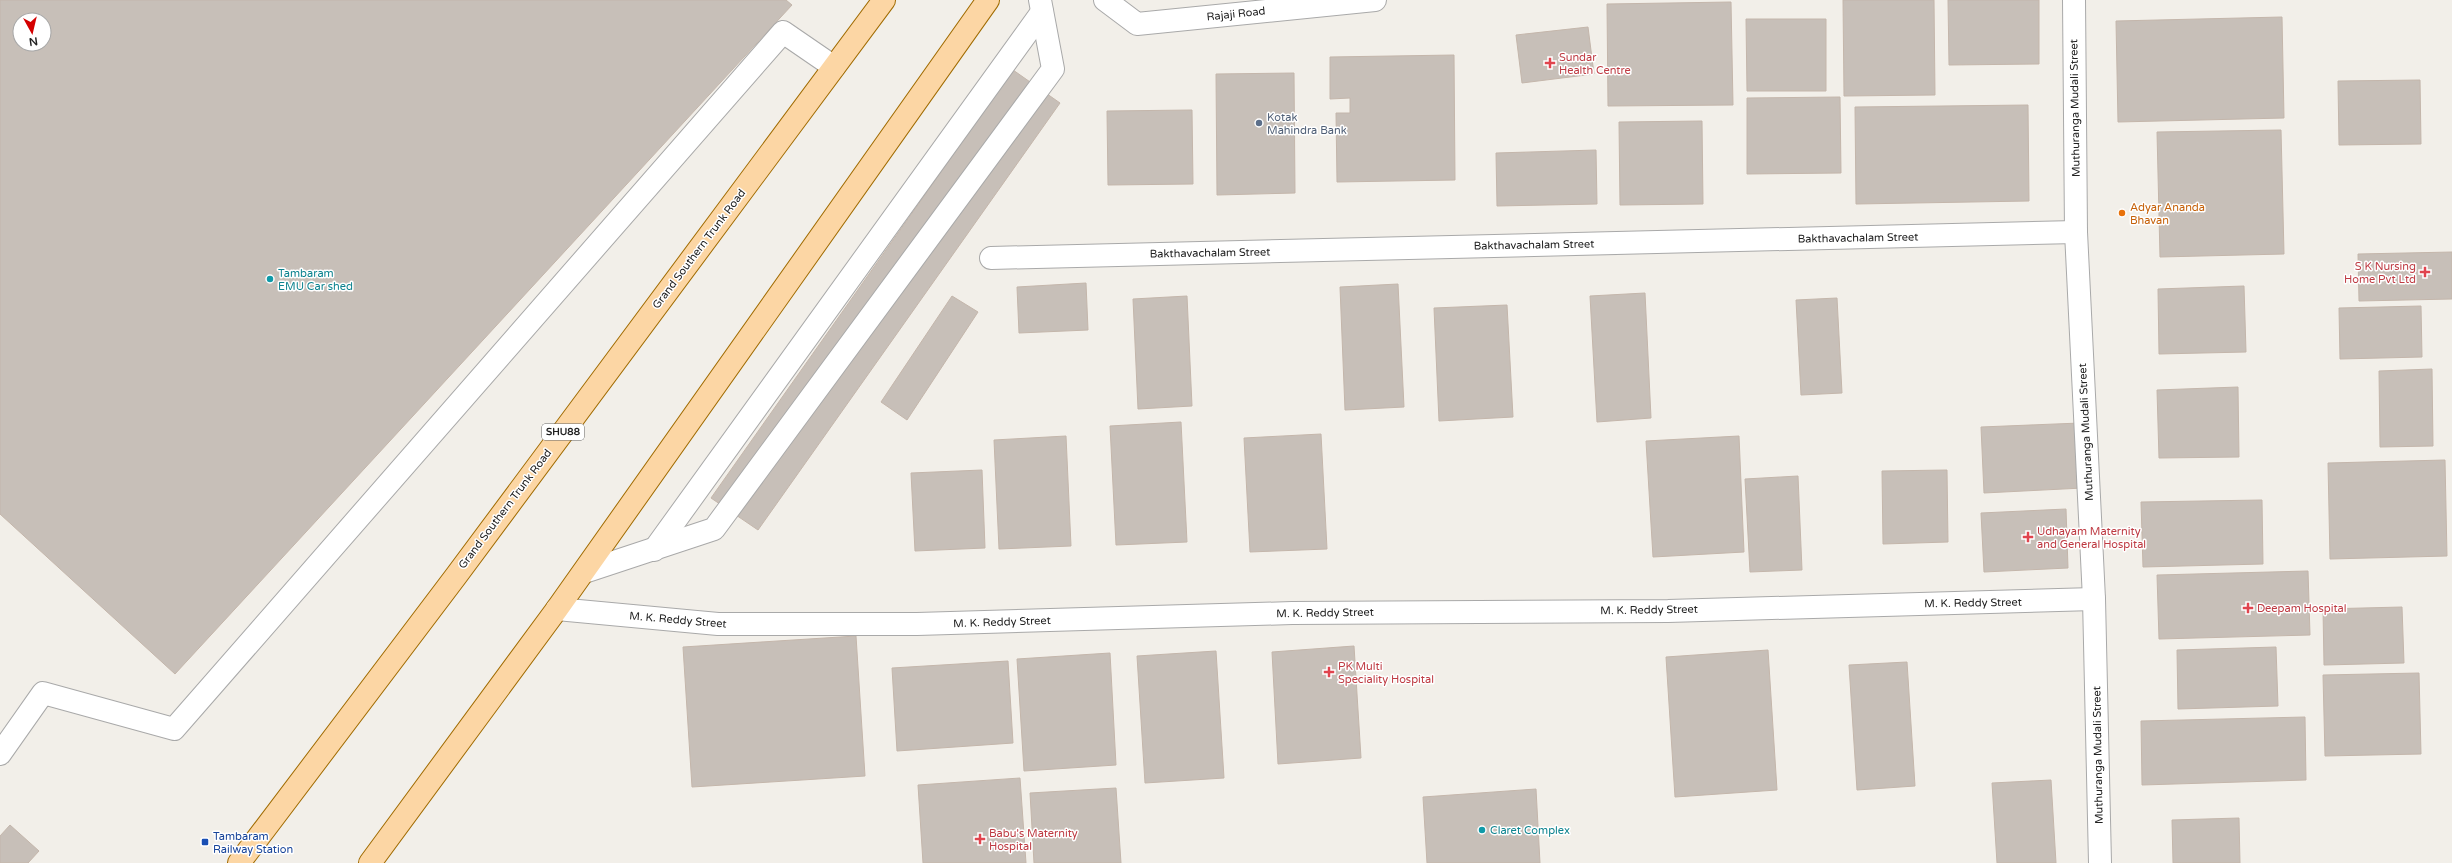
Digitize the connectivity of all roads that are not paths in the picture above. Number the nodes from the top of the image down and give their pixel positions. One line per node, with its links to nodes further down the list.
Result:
1 (884, 0): 7 (main road, Grand Southern Trunk Road / SHU88)
2 (988, 0): 11 (main road)
3 (1105, 0): 4 (street, Rajaji Road)
4 (1375, 0)
5 (2074, 0): 8 (street, Muthuranga Mudali Street)
6 (1041, 6): 10 (street); 10 (street)
7 (834, 67): 14 (street); 15 (main road, Grand Southern Trunk Road / SHU88)
8 (2076, 232): 9 (street, Bakthavachalam Street); 12 (street, Muthuranga Mudali Street)
9 (991, 258)
10 (654, 550): 11 (street)
11 (584, 572): 13 (main road)
12 (2094, 599): 13 (street, M. K. Reddy Street); 17 (street, Muthuranga Mudali Street)
13 (557, 609): 16 (main road)
14 (0, 754)
15 (239, 863)
16 (370, 863)
17 (2100, 863)

